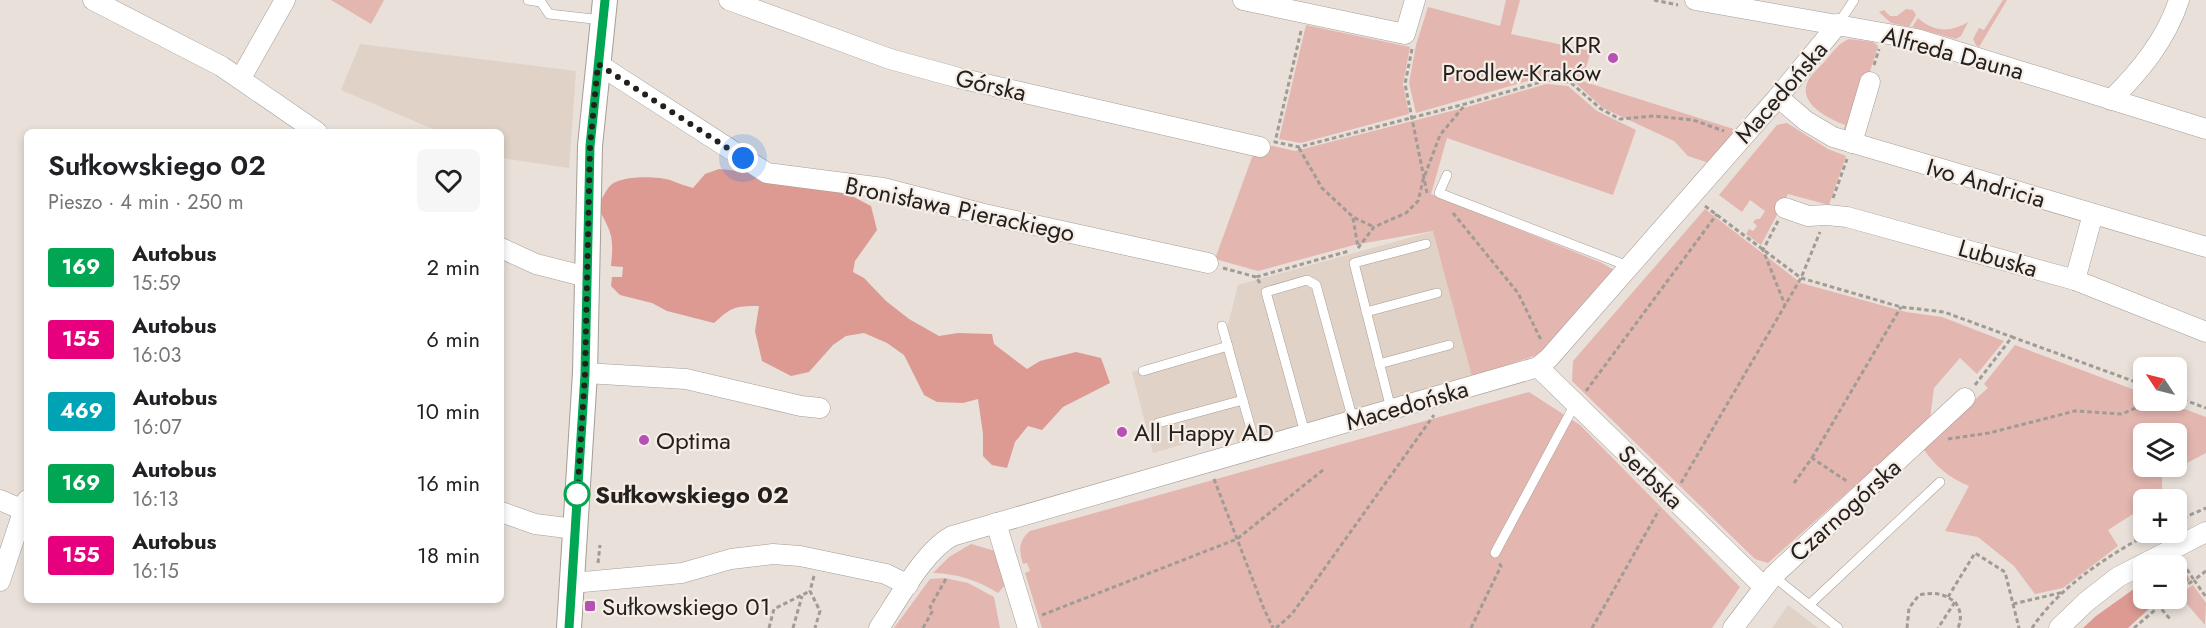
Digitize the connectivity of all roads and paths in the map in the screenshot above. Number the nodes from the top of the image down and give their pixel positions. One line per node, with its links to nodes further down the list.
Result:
1 (93, 0): 16 (street)
2 (285, 0): 16 (street)
3 (528, 0): 10 (lane)
4 (729, 0): 27 (street, Górska)
5 (1243, 0): 11 (street)
6 (1415, 0): 14 (street)
7 (1695, 0): 12 (street, Alfreda Dauna)
8 (1854, 0): 12 (lane)
9 (2179, 0): 19 (street)
10 (604, 10): 15 (street)
11 (1305, 14): 14 (street); 28 (path)
12 (1838, 24): 13 (street, Alfreda Dauna); 18 (street, Macedońska)
13 (1883, 32): 17 (path); 19 (street, Alfreda Dauna)
14 (1405, 34): 21 (path)
15 (598, 64): 45 (street, Bronisława Pierackiego); 48 (street)
16 (241, 78): 22 (street)
17 (1870, 82): 26 (street)
18 (1778, 97): 25 (street, Macedońska); 26 (street, Ivo Andricia)
19 (2111, 100): 24 (street, Alfreda Dauna)
20 (1465, 104): 21 (path); 25 (path); 30 (path)
21 (1413, 117): 28 (path); 30 (path)
22 (289, 125): 23 (street)
23 (304, 129)
24 (2206, 129)
25 (1738, 141): 47 (street, Macedońska)
26 (1852, 143): 36 (street, Ivo Andricia); 37 (path)
27 (1260, 147)
28 (1299, 147): 38 (path)
29 (1448, 175): 47 (lane)
30 (1423, 180): 31 (path); 39 (path)
31 (1427, 194)
32 (1785, 207): 37 (street, Lubuska); 44 (path)
33 (1444, 208): 62 (path)
34 (1698, 214): 35 (path)
35 (1716, 214): 44 (path); 70 (path)
36 (2093, 214): 41 (street, Ivo Andricia); 51 (street)
37 (1827, 215): 50 (path); 51 (street, Lubuska)
38 (1353, 217): 39 (path); 42 (path)
39 (1374, 227): 42 (path)
40 (1426, 244): 46 (lane)
41 (2206, 247)
42 (1358, 248): 46 (path); 49 (path)
43 (504, 249): 48 (street)
44 (1763, 250): 50 (path); 54 (path)
45 (1208, 263): 49 (path)
46 (1354, 263): 56 (lane)
47 (1629, 266): 62 (street, Macedońska)
48 (587, 277): 65 (street)
49 (1256, 277): 52 (path)
50 (1801, 278): 54 (path); 55 (path)
51 (2075, 280): 58 (street, Lubuska)
52 (1266, 292): 76 (lane); 78 (lane)
53 (1437, 293): 56 (lane)
54 (1785, 305): 86 (path)
55 (1901, 307): 59 (path); 81 (path)
56 (1366, 312): 63 (lane)
57 (1222, 326): 61 (lane)
58 (2206, 332)
59 (2012, 337): 66 (path); 68 (path)
60 (1449, 345): 63 (lane)
61 (1228, 346): 64 (lane); 69 (lane)
62 (1544, 362): 67 (street, Macedońska); 70 (street, Serbska)
63 (1379, 364): 74 (lane)
64 (1143, 371)
65 (585, 374): 72 (street); 95 (street)
66 (2133, 381)
67 (1442, 395): 74 (street, Macedońska); 133 (path)
68 (1965, 398): 87 (street, Czarnogórska)
69 (1243, 400): 77 (lane); 80 (lane)
70 (1579, 400): 86 (street, Serbska); 100 (lane)
71 (2187, 402): 73 (path)
72 (820, 408)
73 (2206, 408)
74 (1391, 409): 76 (street, Macedońska)
75 (2133, 409): 79 (path)
76 (1353, 420): 78 (street, Macedońska)
77 (1158, 423)
78 (1305, 434): 80 (street, Macedońska)
79 (1946, 439)
80 (1256, 447): 94 (street, Macedońska)
81 (1812, 458): 85 (path); 87 (path)
82 (1323, 470): 97 (path)
83 (1213, 476): 97 (path)
84 (1940, 482): 117 (lane)
85 (1794, 483)
86 (1674, 490): 107 (street, Serbska); 135 (path)
87 (1865, 493): 107 (street, Czarnogórska)
88 (0, 500): 89 (street)
89 (24, 505)
90 (24, 508): 106 (street)
91 (2206, 508): 93 (path)
92 (504, 513): 95 (street)
93 (2187, 516)
94 (996, 523): 109 (street, Macedońska); 126 (street)
95 (575, 529): 108 (street)
96 (2206, 532): 143 (street)
97 (1237, 538): 126 (path); 133 (path)
98 (2133, 542): 111 (path)
99 (600, 546): 101 (path)
100 (1495, 553): 134 (path)
101 (598, 565)
102 (2188, 570): 105 (path)
103 (2206, 571): 105 (path)
104 (947, 577): 120 (path)
105 (2194, 580): 110 (path); 114 (path)
106 (0, 581)
107 (1769, 581): 117 (lane); 136 (street, Czarnogórska)
108 (572, 583): 109 (street); 127 (street)
109 (908, 585): 131 (street, Macedońska)
110 (2187, 585)
111 (2065, 592): 116 (path); 142 (path)
112 (802, 596): 123 (path); 128 (path); 130 (path)
113 (1948, 597): 115 (path); 116 (path); 138 (path)
114 (2206, 597)
115 (1954, 602): 139 (path); 140 (path)
116 (2013, 604): 141 (path)
117 (1809, 605): 137 (lane)
118 (2157, 609): 125 (path)
119 (2161, 609): 122 (path)
120 (933, 610): 121 (path); 132 (path)
121 (940, 613)
122 (2170, 619)
123 (795, 621): 124 (path); 129 (path)
124 (800, 623)
125 (2139, 624): 144 (path); 145 (path)
126 (1027, 625)
127 (569, 628)
128 (769, 628)
129 (793, 628)
130 (815, 628)
131 (879, 628)
132 (923, 628)
133 (1275, 628)
134 (1471, 628)
135 (1592, 628)
136 (1733, 628)
137 (1838, 628)
138 (1907, 628)
139 (1938, 628)
140 (1958, 628)
141 (2019, 628)
142 (2032, 628)
143 (2059, 628)
144 (2134, 628)
145 (2143, 628)

